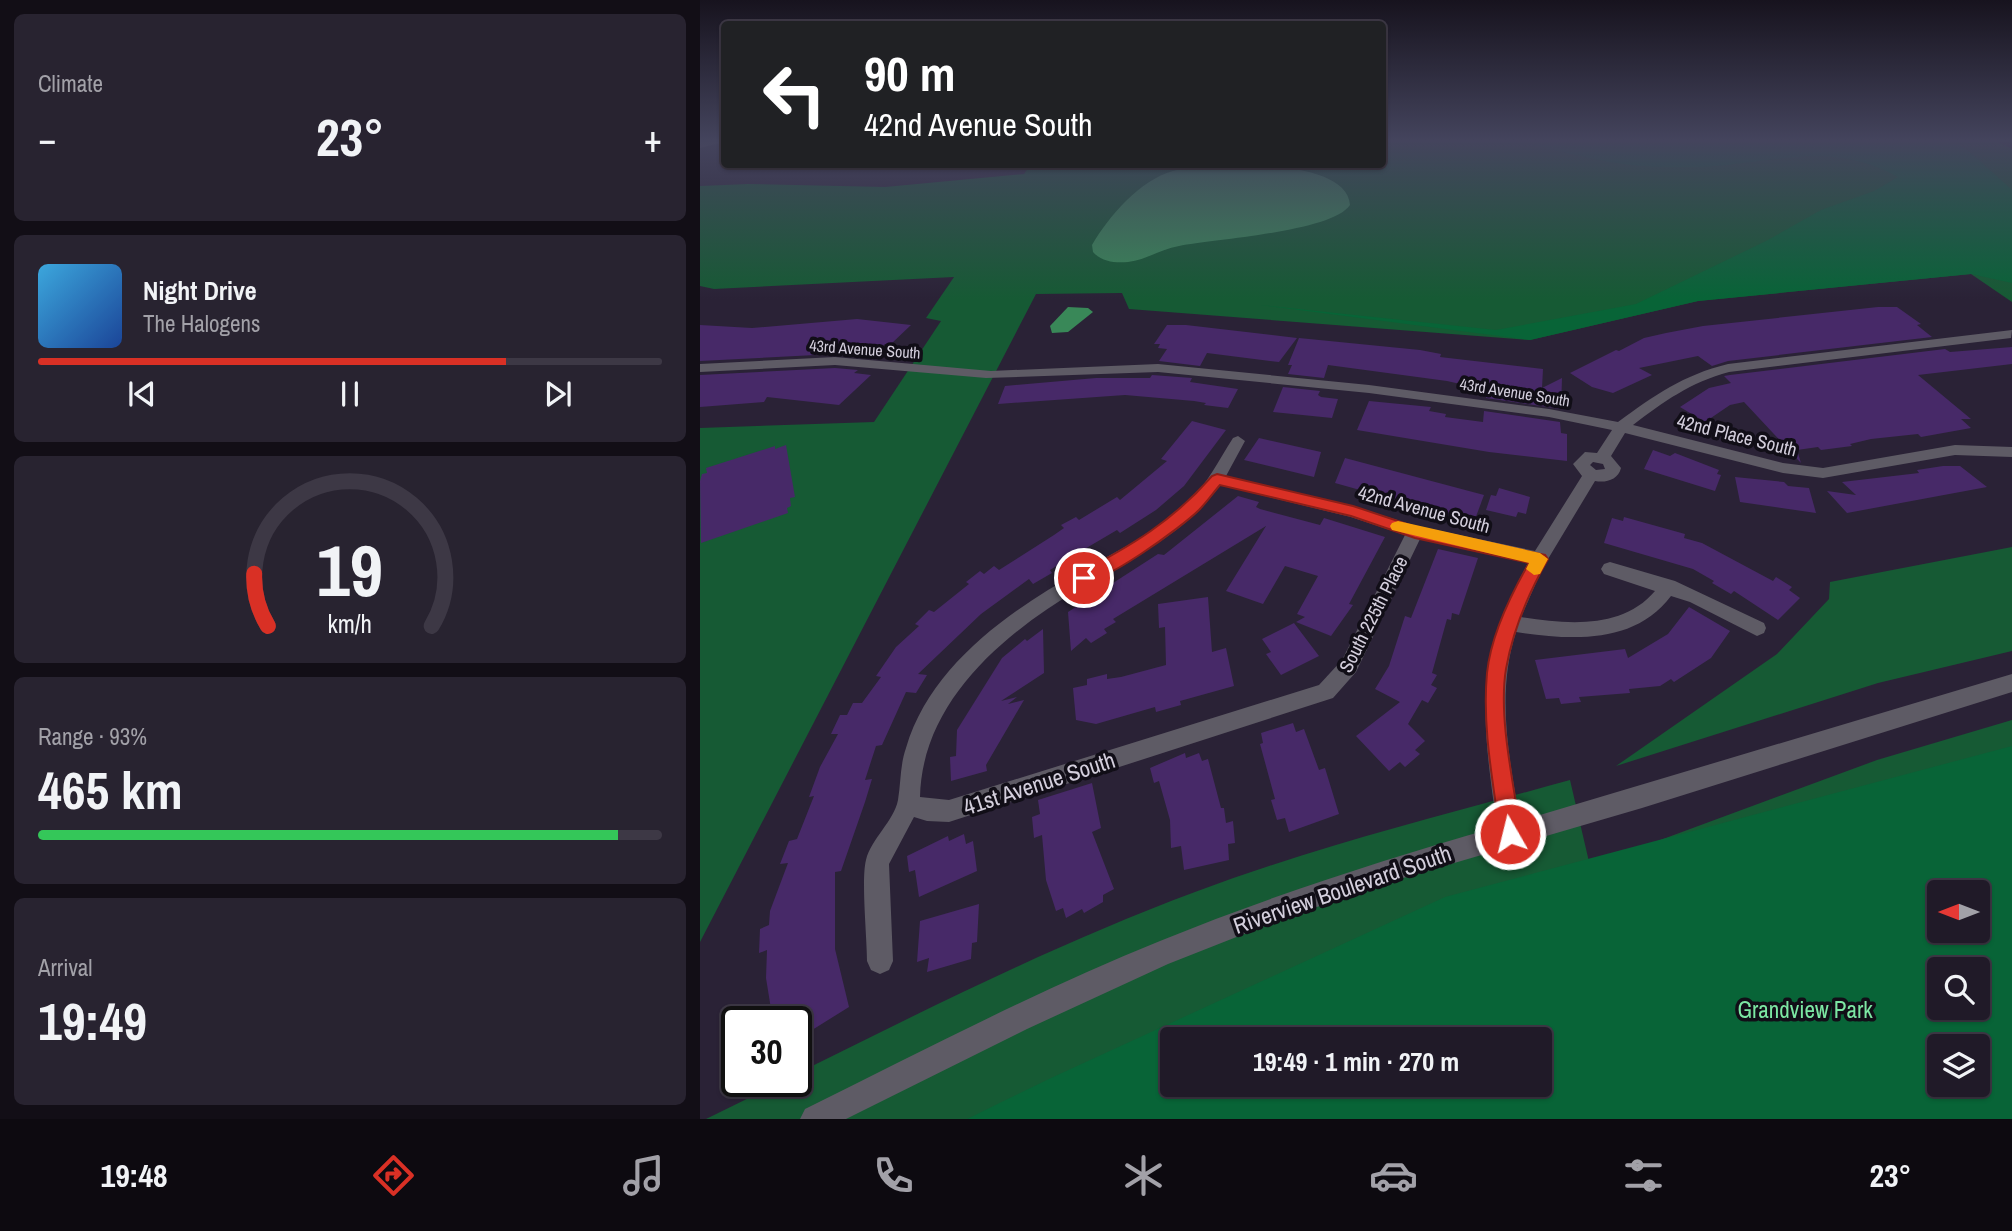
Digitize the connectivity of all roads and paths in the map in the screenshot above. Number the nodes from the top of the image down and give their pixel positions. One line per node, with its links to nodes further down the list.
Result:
1 (2011, 334): 3 (street)
2 (700, 368): 3 (street, 43rd Avenue South)
3 (1621, 427): 5 (street, 42nd Place South); 8 (street)
4 (1238, 441): 6 (street)
5 (2012, 452)
6 (1217, 479): 7 (street, 42nd Avenue South); 15 (street)
7 (1415, 532): 8 (street, 42nd Avenue South); 14 (street, South 225th Place)
8 (1540, 559): 11 (street)
9 (1610, 569): 10 (street)
10 (1669, 586): 11 (street); 12 (street)
11 (1509, 623): 16 (street)
12 (1757, 628)
13 (2012, 683): 16 (street, Riverview Boulevard South)
14 (1326, 692): 15 (street, 41st Avenue South)
15 (909, 804): 17 (street)
16 (1510, 834): 18 (street, Riverview Boulevard South)
17 (880, 961)
18 (816, 1119)

